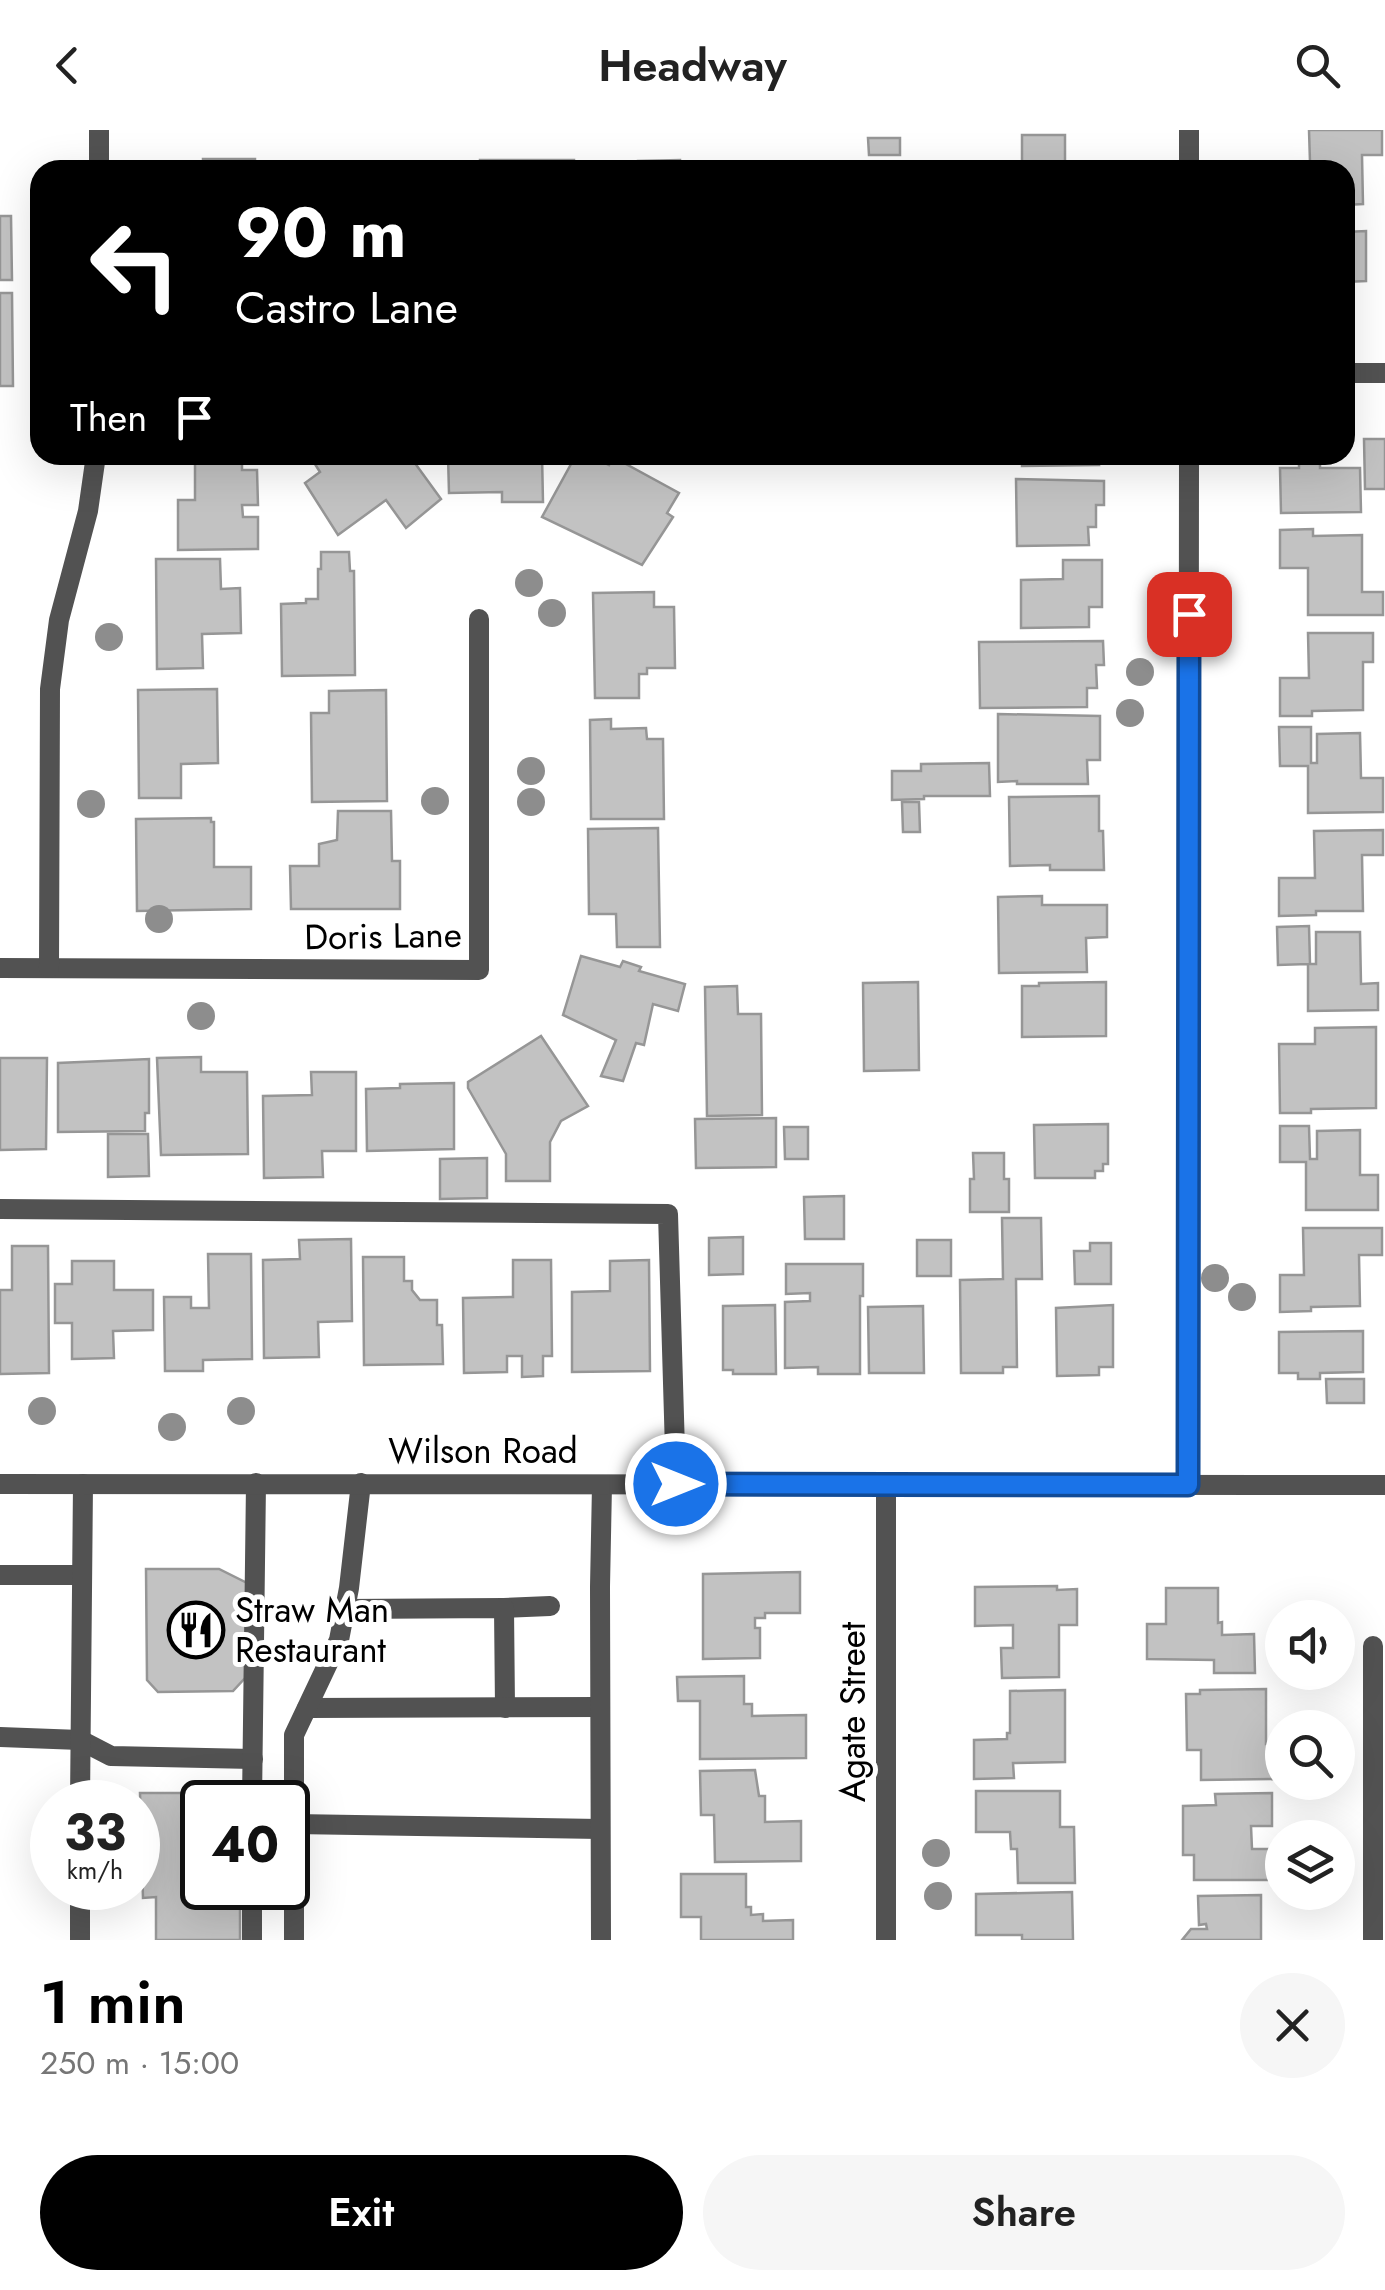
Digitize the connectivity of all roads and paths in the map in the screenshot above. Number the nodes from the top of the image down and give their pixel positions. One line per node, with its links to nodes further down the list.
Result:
1 (99, 130): 3 (street)
2 (1189, 130): 4 (street)
3 (99, 160)
4 (1189, 160)
5 (1355, 373): 6 (street)
6 (1385, 373)
7 (95, 465): 11 (street)
8 (1189, 465): 20 (street)
9 (479, 619): 11 (street, Doris Lane)
10 (0, 968): 11 (street, Doris Lane)
11 (49, 968)
12 (0, 1209): 18 (street)
13 (0, 1484): 14 (street, Wilson Road)
14 (84, 1484): 15 (street, Wilson Road); 23 (street)
15 (256, 1484): 16 (street, Wilson Road); 33 (street)
16 (361, 1484): 17 (street, Wilson Road); 25 (street)
17 (602, 1484): 18 (street, Wilson Road); 28 (street)
18 (676, 1484): 19 (street, Wilson Road)
19 (886, 1484): 20 (street, Wilson Road); 46 (street, Agate Street)
20 (1188, 1485): 21 (street, Wilson Road)
21 (1385, 1485)
22 (0, 1575): 23 (street)
23 (82, 1575): 32 (street)
24 (550, 1606): 26 (street)
25 (345, 1608): 26 (street); 29 (street)
26 (504, 1608): 30 (street)
27 (1373, 1646): 47 (street)
28 (600, 1707): 30 (street); 38 (street)
29 (307, 1708): 30 (street); 36 (street)
30 (505, 1708)
31 (0, 1737): 32 (street)
32 (80, 1740): 33 (street); 34 (street)
33 (252, 1759): 35 (street)
34 (80, 1780)
35 (252, 1780)
36 (294, 1780)
37 (310, 1824): 38 (street)
38 (600, 1829): 45 (street)
39 (80, 1910): 42 (street)
40 (252, 1910): 43 (street)
41 (294, 1910): 44 (street)
42 (80, 1940)
43 (252, 1940)
44 (294, 1940)
45 (601, 1940)
46 (886, 1940)
47 (1373, 1940)

